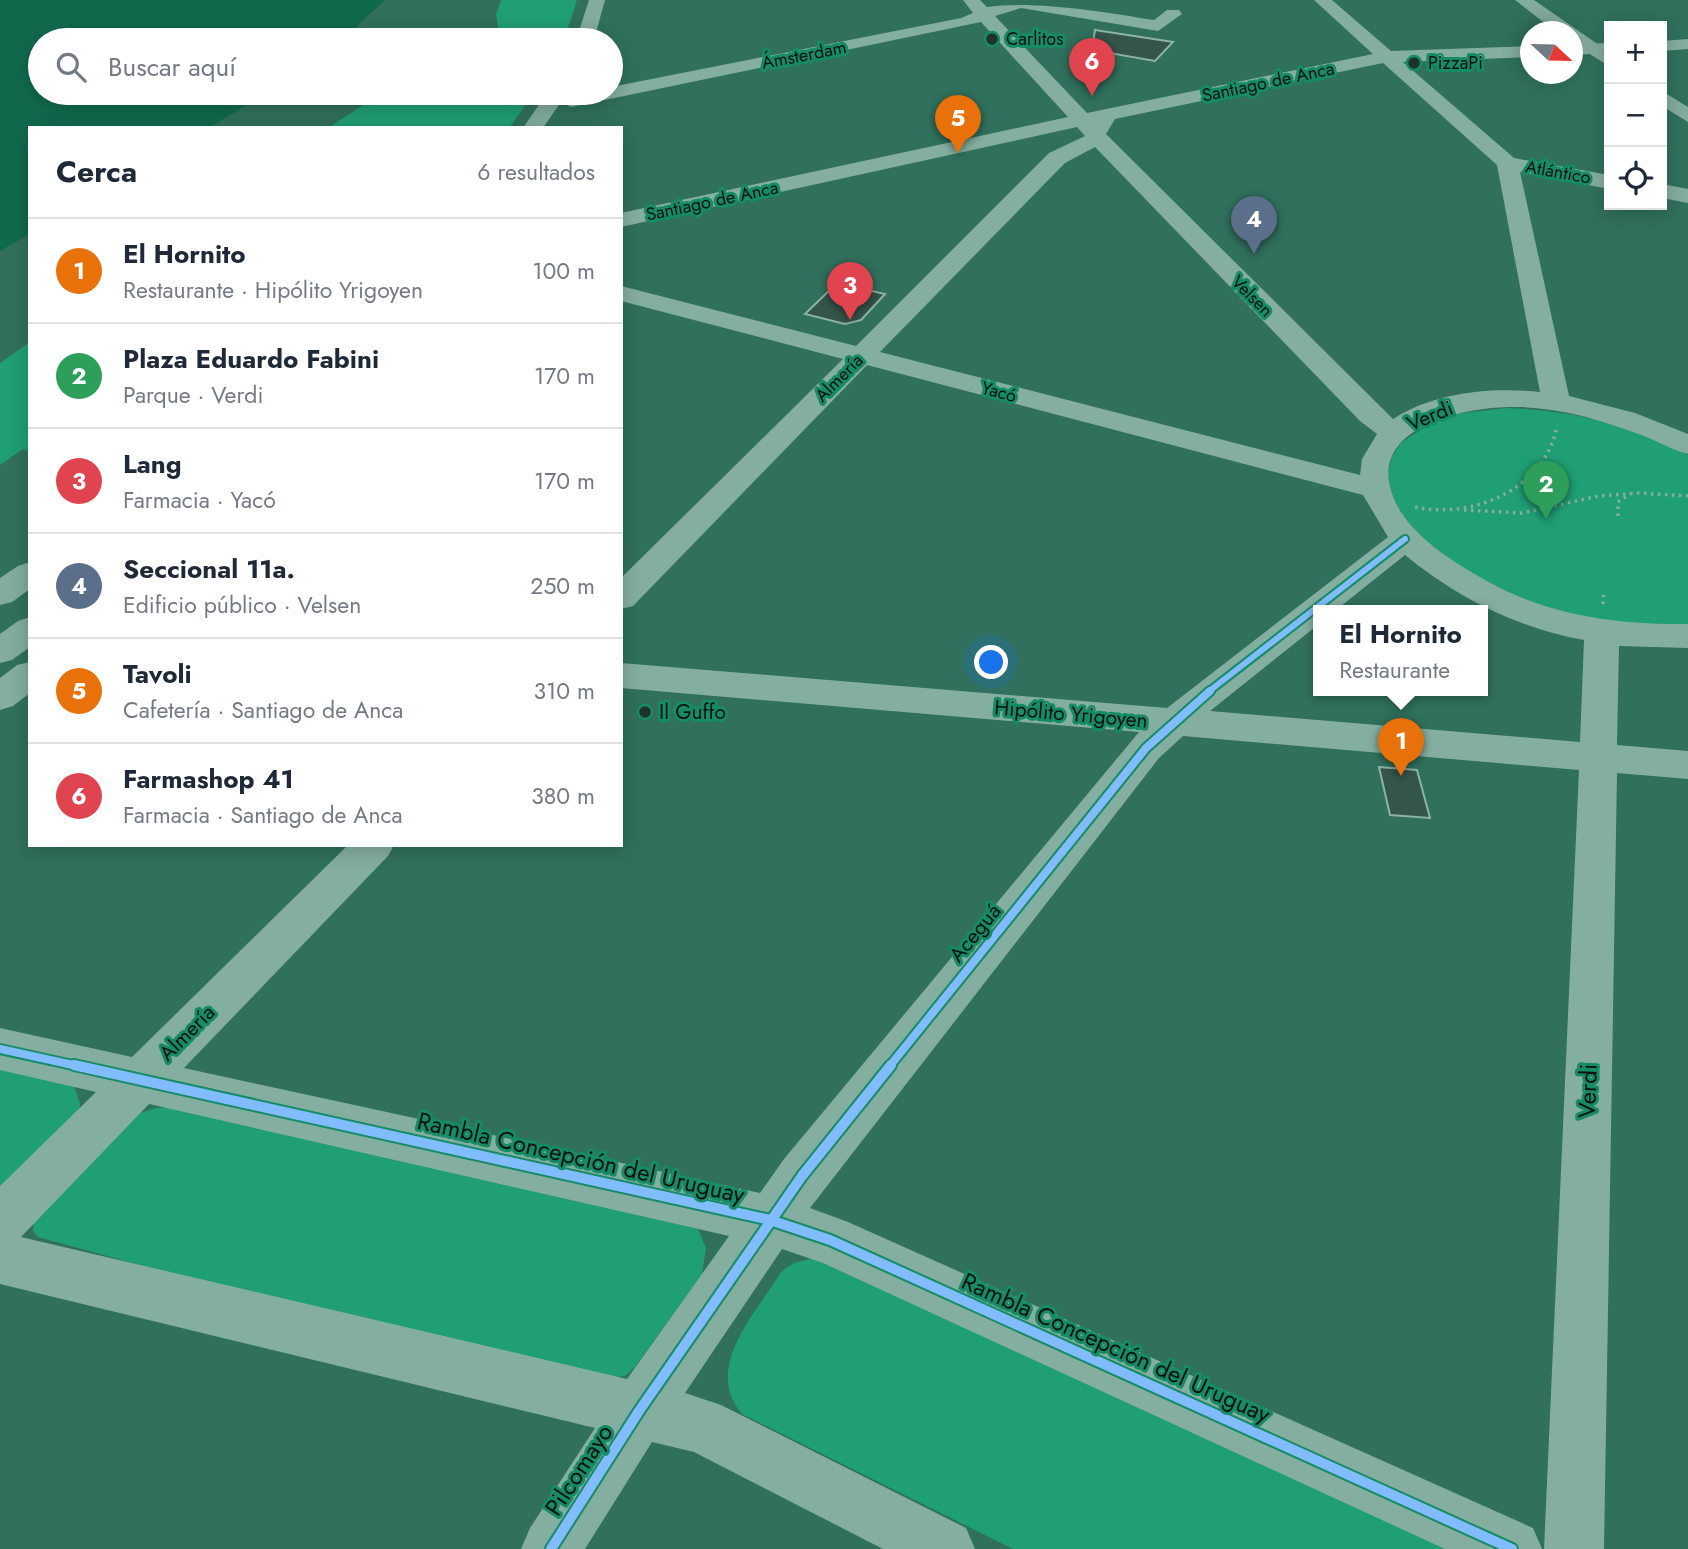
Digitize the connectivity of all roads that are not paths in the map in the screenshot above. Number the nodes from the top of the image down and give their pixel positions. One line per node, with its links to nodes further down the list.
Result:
1 (597, 0): 10 (main road)
2 (611, 0): 11 (main road)
3 (971, 0): 7 (street, Velsen)
4 (1322, 0): 18 (street)
5 (1523, 0): 9 (main road)
6 (1028, 1): 7 (street, Ámsterdam); 8 (street)
7 (985, 13): 19 (street, Ámsterdam); 24 (street, Velsen)
8 (1172, 14)
9 (1553, 21)
10 (589, 28)
11 (603, 28)
12 (1583, 39): 15 (main road)
13 (1688, 44): 14 (street)
14 (1667, 46)
15 (1601, 48): 16 (street)
16 (1583, 49)
17 (1520, 51): 18 (street, Santiago de Anca)
18 (1387, 57): 24 (street, Santiago de Anca); 30 (street)
19 (623, 86)
20 (1667, 101): 23 (main road)
21 (558, 105): 25 (main road)
22 (564, 105): 26 (main road)
23 (1688, 116)
24 (1085, 121): 27 (street, Santiago de Anca); 28 (street, Almería); 28 (street, Almería); 29 (street, Velsen)
25 (535, 126)
26 (556, 126)
27 (1008, 137): 28 (street, Santiago de Anca); 34 (street, Santiago de Anca)
28 (1063, 151): 29 (street); 36 (street, Almería)
29 (1114, 155): 38 (street, Velsen)
30 (1507, 163): 31 (street, Atlántico); 37 (street)
31 (1604, 180)
32 (1667, 192): 33 (street)
33 (1688, 196)
34 (623, 220)
35 (623, 294): 36 (street, Yacó)
36 (861, 357): 40 (street, Yacó); 44 (street, Almería)
37 (1556, 403): 38 (street, Verdi); 39 (street, Verdi)
38 (1393, 433): 40 (street, Verdi)
39 (1688, 445)
40 (1377, 489): 41 (street)
41 (1405, 538): 45 (street, Aceguá); 46 (street)
42 (28, 574): 43 (main road)
43 (0, 594)
44 (623, 596)
45 (1320, 605)
46 (1603, 609): 49 (street); 55 (street, Verdi)
47 (1313, 610): 54 (street, Aceguá)
48 (28, 630): 50 (main road)
49 (1688, 636)
50 (0, 651)
51 (623, 675): 54 (street, Hipólito Yrigoyen)
52 (28, 676): 53 (street)
53 (0, 697)
54 (1175, 723): 55 (street, Hipólito Yrigoyen); 60 (street, Aceguá)
55 (1599, 757): 56 (street, Hipólito Yrigoyen); 67 (street, Verdi)
56 (1688, 765)
57 (358, 849): 59 (street, Almería)
58 (0, 1049): 59 (street, Rambla Concepción del Uruguay)
59 (141, 1079): 60 (street, Rambla Concepción del Uruguay); 61 (street, Almería)
60 (770, 1220): 63 (street, Aceguá); 66 (street, Rambla Concepción del Uruguay)
61 (0, 1222)
62 (0, 1258): 63 (street)
63 (639, 1411): 64 (street, Pilcomayo); 65 (street)
64 (551, 1549)
65 (945, 1549)
66 (1512, 1549)
67 (1574, 1549)

